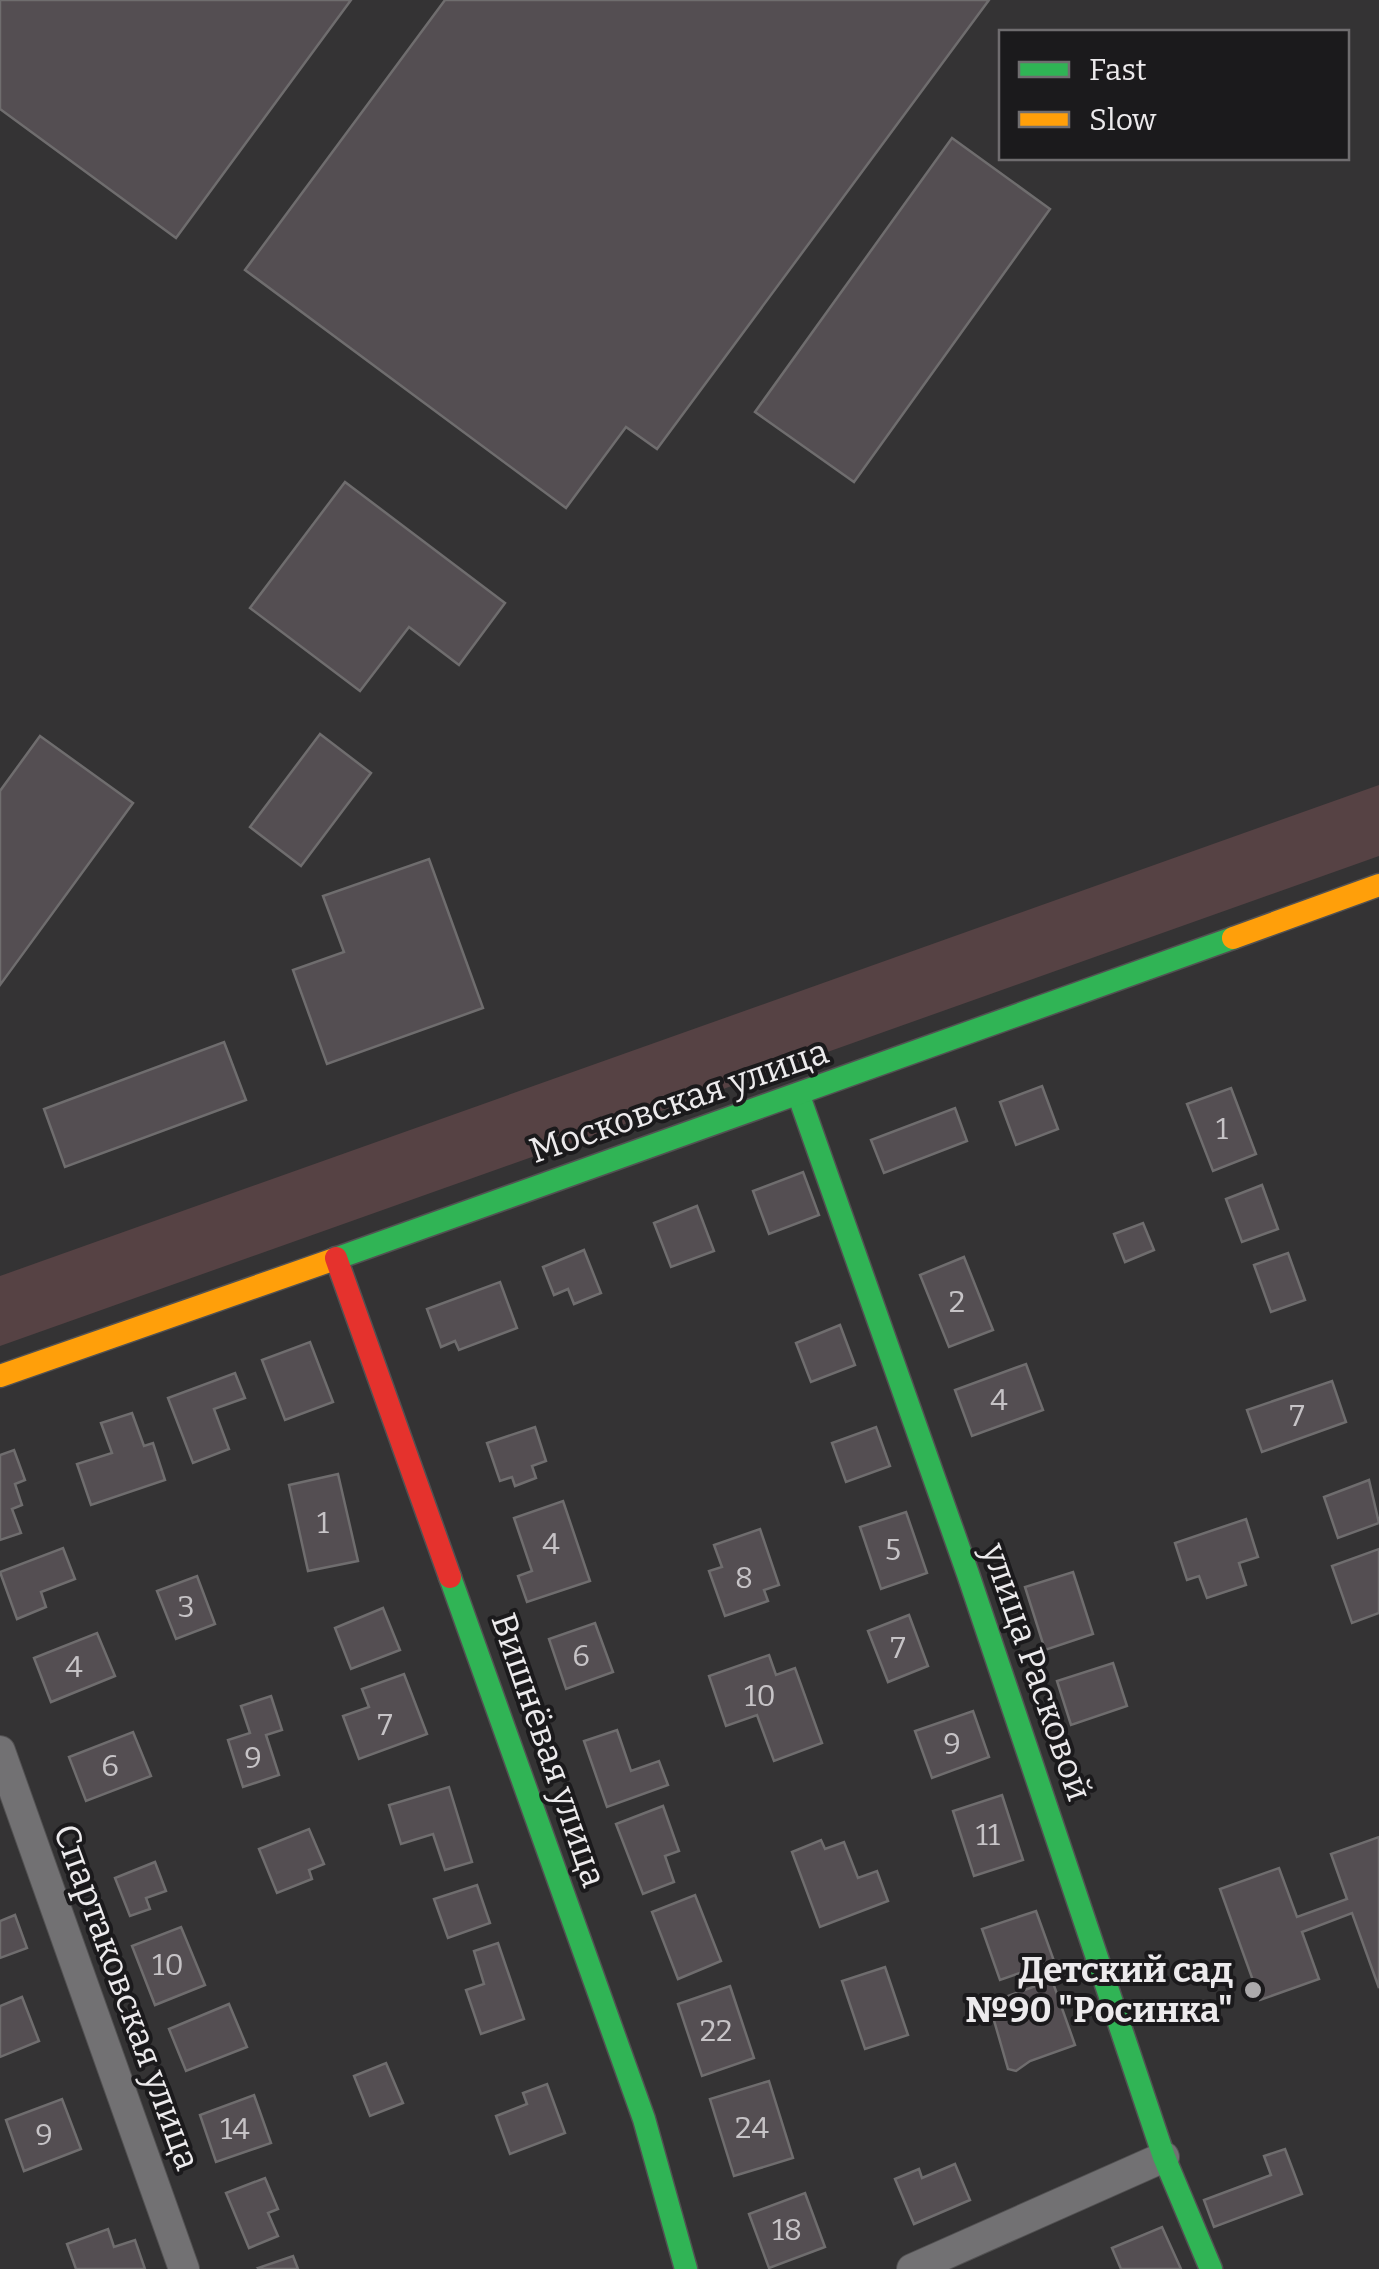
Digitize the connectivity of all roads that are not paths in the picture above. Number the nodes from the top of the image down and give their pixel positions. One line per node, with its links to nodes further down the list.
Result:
1 (1379, 885): 2 (street, Московская улица)
2 (799, 1096): 3 (street, Московская улица); 6 (street, улица Расковой)
3 (336, 1258): 4 (street, Московская улица); 8 (street, Вишнёвая улица)
4 (0, 1376)
5 (0, 1751): 7 (street, Спартаковская улица)
6 (1164, 2157): 9 (street); 10 (street, улица Расковой)
7 (184, 2269)
8 (686, 2269)
9 (912, 2269)
10 (1211, 2269)

